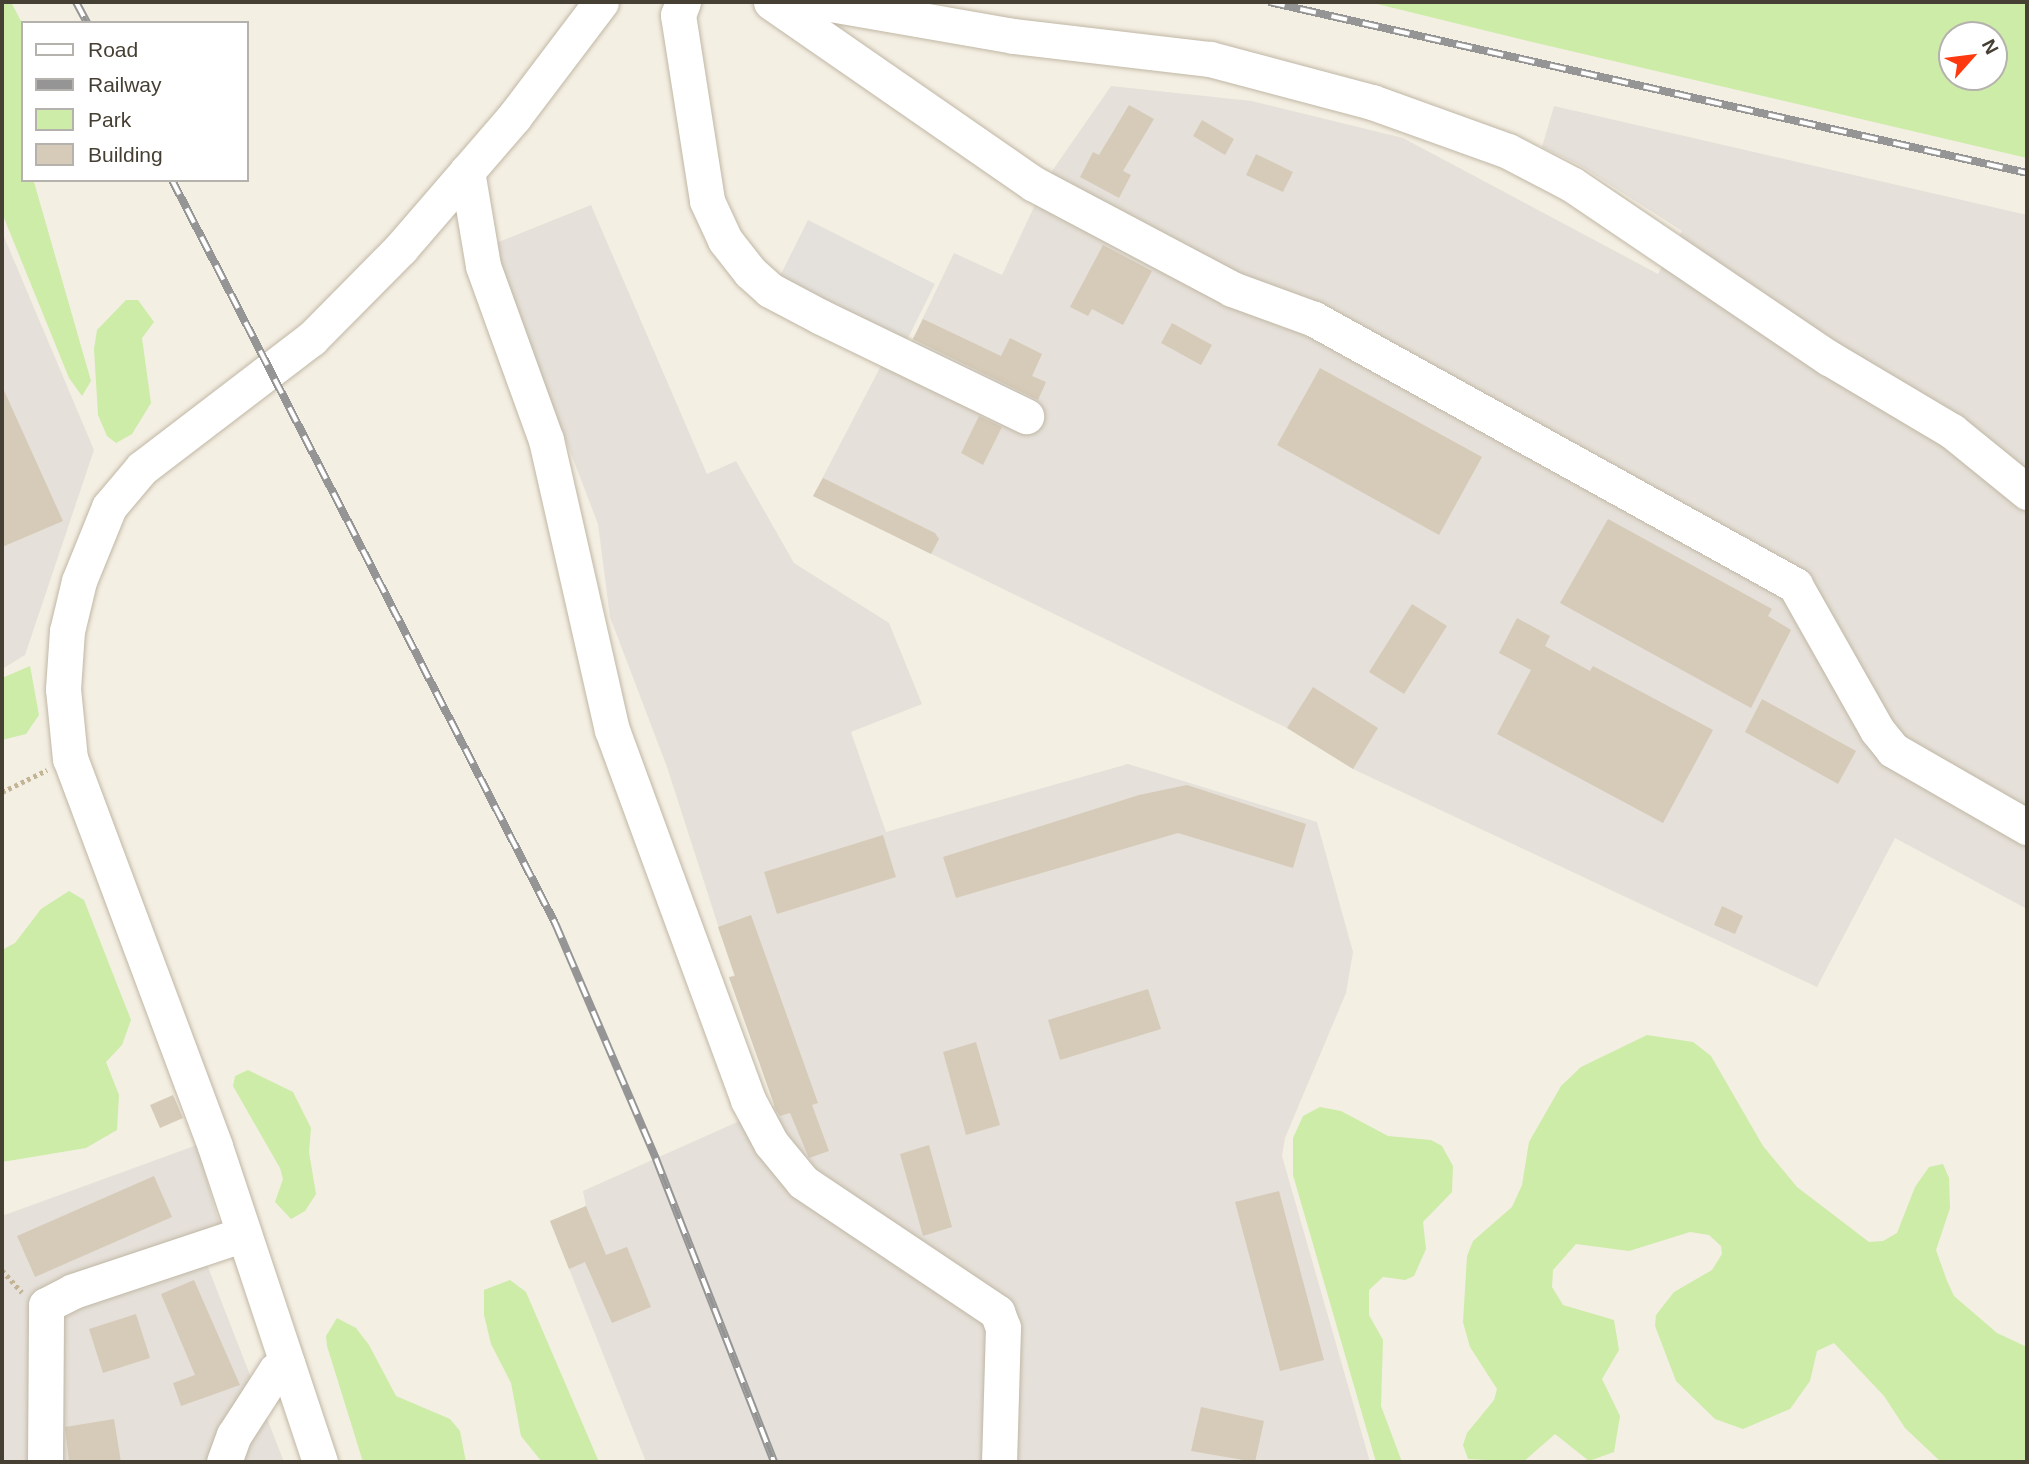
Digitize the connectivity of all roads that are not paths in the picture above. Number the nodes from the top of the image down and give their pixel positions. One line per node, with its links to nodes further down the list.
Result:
1 (601, 2): 5 (street)
2 (683, 2): 6 (street)
3 (771, 2): 8 (street)
4 (819, 2): 7 (street)
5 (467, 171): 9 (street); 14 (street)
6 (1026, 416)
7 (2027, 492)
8 (2027, 827)
9 (244, 1234): 10 (street); 11 (street)
10 (287, 1363): 12 (street); 13 (street)
11 (45, 1462)
12 (224, 1462)
13 (320, 1462)
14 (999, 1462)

